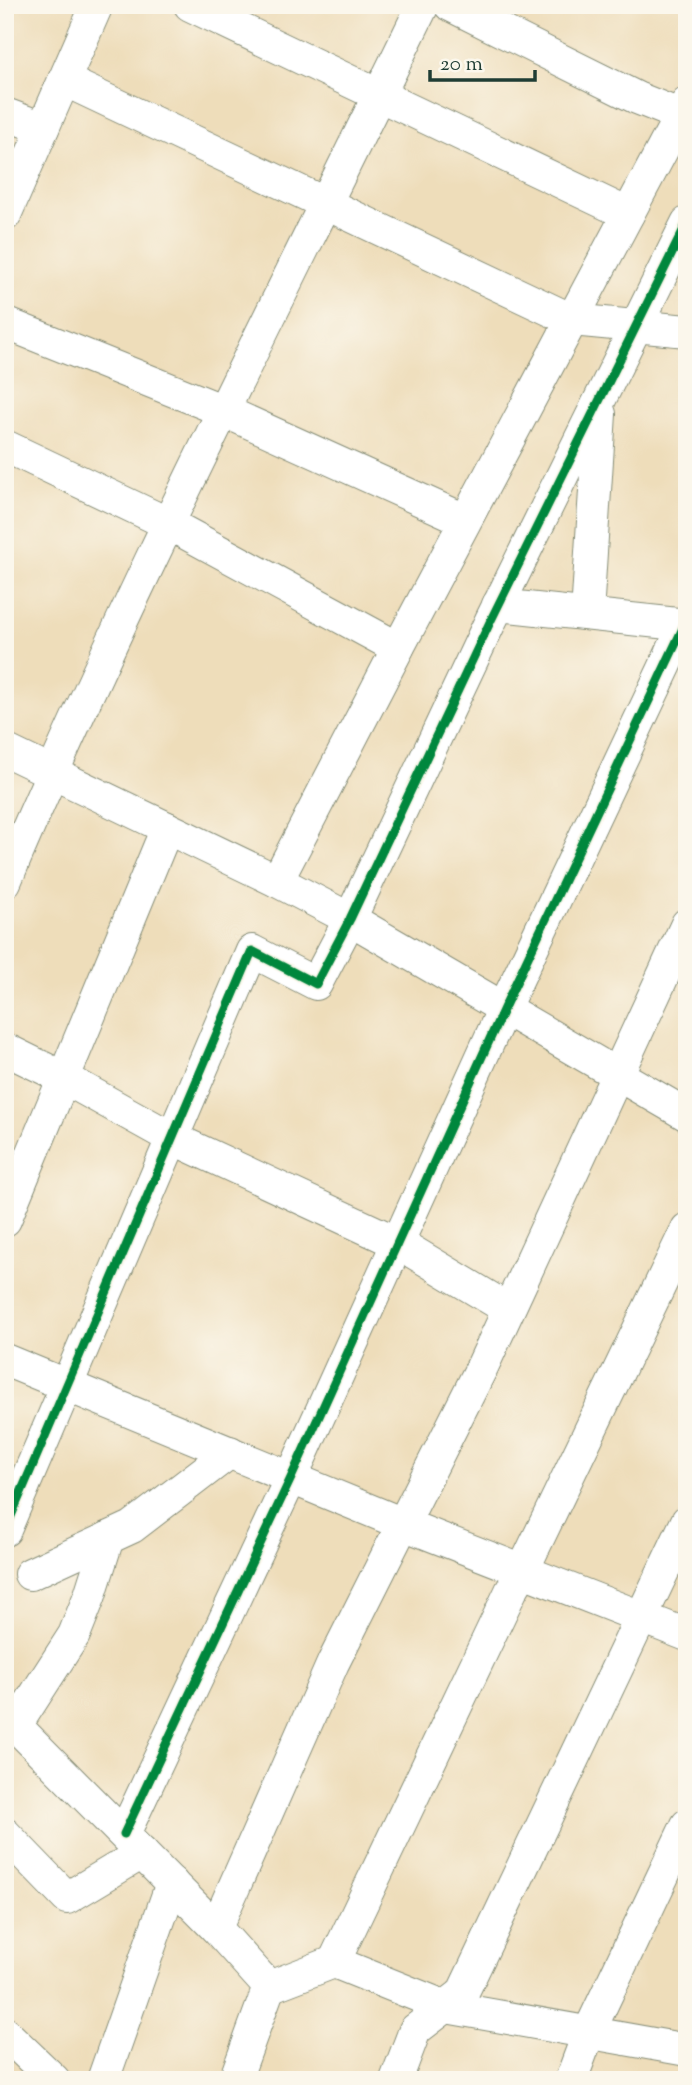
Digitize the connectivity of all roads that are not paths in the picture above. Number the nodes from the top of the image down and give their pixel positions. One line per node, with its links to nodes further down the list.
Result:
1 (97, 5): 5 (street)
2 (190, 5): 6 (street)
3 (424, 5): 6 (street)
4 (450, 5): 7 (street)
5 (64, 80): 9 (street); 10 (street)
6 (379, 96): 10 (street); 11 (street)
7 (685, 113): 11 (street)
8 (5, 114): 9 (street)
9 (43, 128): 12 (street)
10 (326, 203): 14 (street); 19 (street)
11 (628, 214): 14 (street)
12 (5, 215)
13 (687, 223): 16 (street)
14 (572, 320): 16 (street); 21 (street)
15 (5, 324): 19 (street)
16 (637, 327): 17 (street); 18 (street)
17 (687, 331)
18 (601, 399): 23 (street); 24 (street)
19 (224, 411): 21 (street); 22 (street)
20 (5, 446): 22 (street)
21 (465, 520): 26 (street)
22 (169, 524): 26 (street); 28 (street)
23 (498, 605): 24 (street); 32 (street)
24 (587, 614): 25 (street)
25 (686, 625): 34 (street)
26 (398, 648): 30 (street)
27 (5, 750): 28 (street)
28 (51, 773): 29 (street); 31 (street)
29 (167, 828): 30 (street); 37 (street)
30 (277, 881): 32 (street)
31 (5, 882)
32 (350, 919): 34 (street); 39 (street)
33 (687, 924): 36 (street)
34 (504, 1008): 36 (street); 42 (street)
35 (5, 1049): 37 (street)
36 (616, 1074): 38 (street); 43 (street)
37 (64, 1078): 39 (street); 40 (street)
38 (687, 1115)
39 (172, 1138): 42 (street); 45 (street)
40 (5, 1220)
41 (687, 1229): 52 (street)
42 (398, 1243): 43 (street); 47 (street)
43 (508, 1309): 49 (street)
44 (5, 1360): 45 (street)
45 (67, 1385): 46 (street); 50 (street)
46 (230, 1452): 47 (street); 51 (street)
47 (291, 1478): 49 (street); 59 (street)
48 (687, 1521): 54 (street)
49 (402, 1524): 52 (street); 61 (street)
50 (5, 1530)
51 (108, 1538): 53 (street); 56 (street)
52 (522, 1572): 54 (street); 62 (street)
53 (30, 1574)
54 (640, 1618): 55 (street); 64 (street)
55 (687, 1635)
56 (10, 1720): 59 (street)
57 (687, 1825): 65 (street)
58 (5, 1834): 59 (street)
59 (133, 1844): 60 (street)
60 (172, 1883): 61 (street); 69 (street)
61 (216, 1928): 63 (street)
62 (334, 1962): 63 (street); 64 (street)
63 (269, 1987): 70 (street)
64 (446, 2007): 65 (street); 71 (street)
65 (589, 2032): 67 (street); 72 (street)
66 (5, 2033): 68 (street)
67 (687, 2050)
68 (54, 2080)
69 (103, 2080)
70 (235, 2080)
71 (396, 2080)
72 (571, 2080)

